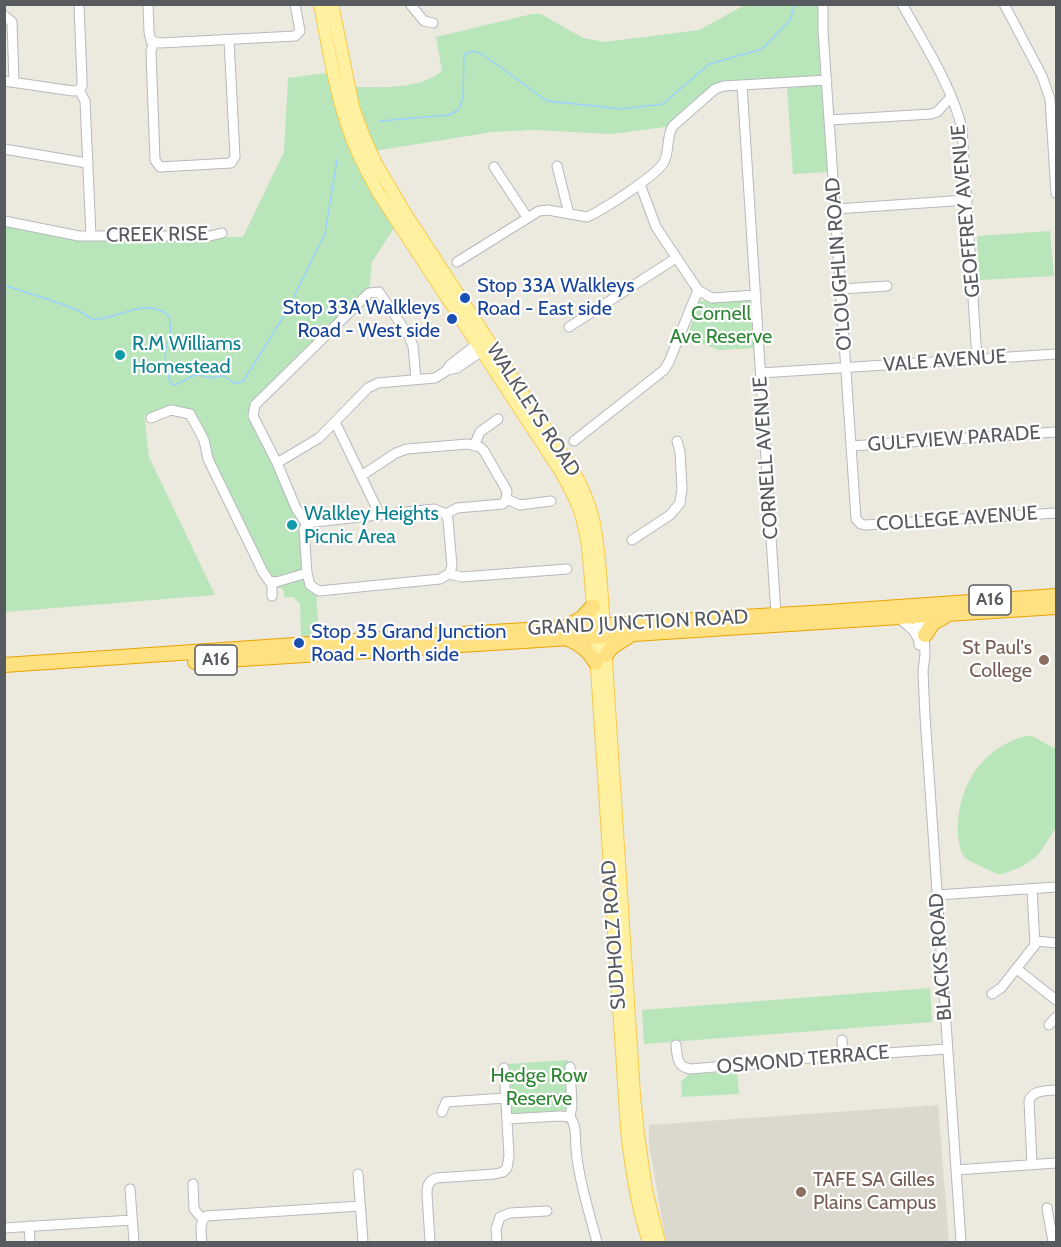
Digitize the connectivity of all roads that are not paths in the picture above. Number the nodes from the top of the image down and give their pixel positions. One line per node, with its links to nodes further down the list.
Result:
1 (79, 4): 17 (street)
2 (148, 4): 13 (street)
3 (295, 4): 12 (street)
4 (320, 4): 41 (main road, WALKLEYS ROAD)
5 (332, 4): 41 (main road, WALKLEYS ROAD)
6 (410, 4): 11 (street)
7 (823, 4): 14 (street, O'LOUGHLIN ROAD)
8 (902, 4): 18 (street, GEOFFREY AVENUE)
9 (1004, 4): 21 (street)
10 (4, 16): 15 (street)
11 (433, 23)
12 (229, 40): 13 (street); 13 (street)
13 (154, 42)
14 (827, 80): 16 (street); 19 (street, O'LOUGHLIN ROAD)
15 (9, 81): 17 (street)
16 (742, 85): 25 (street); 39 (street, CORNELL AVENUE)
17 (78, 90): 22 (street)
18 (951, 98): 19 (street); 27 (street, GEOFFREY AVENUE)
19 (830, 120): 28 (street, O'LOUGHLIN ROAD)
20 (4, 149): 22 (street)
21 (1055, 157): 26 (street)
22 (87, 163): 33 (street)
23 (557, 166): 29 (street)
24 (494, 167): 30 (street)
25 (640, 184): 29 (street); 34 (street)
26 (1056, 193)
27 (967, 201): 28 (street); 43 (street, GEOFFREY AVENUE)
28 (836, 209): 37 (street, O'LOUGHLIN ROAD)
29 (569, 214): 30 (street)
30 (528, 217): 35 (street)
31 (4, 221): 33 (street, CREEK RISE)
32 (222, 233): 33 (street, CREEK RISE)
33 (91, 236)
34 (676, 258): 38 (street); 40 (street)
35 (457, 262)
36 (887, 286): 37 (street)
37 (841, 289): 44 (street, O'LOUGHLIN ROAD)
38 (698, 290): 39 (street); 51 (street)
39 (756, 295): 45 (street, CORNELL AVENUE)
40 (569, 327)
41 (484, 344): 46 (street); 71 (main road, WALKLEYS ROAD)
42 (1056, 354): 43 (street, VALE AVENUE)
43 (977, 359): 44 (street, VALE AVENUE)
44 (846, 368): 45 (street, VALE AVENUE); 54 (street, O'LOUGHLIN ROAD)
45 (761, 373): 76 (street, CORNELL AVENUE)
46 (416, 379): 49 (street); 55 (street)
47 (156, 404): 68 (street)
48 (498, 419): 53 (street)
49 (335, 422): 55 (street); 56 (street)
50 (1056, 432): 54 (street, GULFVIEW PARADE)
51 (574, 441)
52 (677, 441): 64 (street)
53 (474, 446): 56 (street); 57 (street)
54 (851, 446): 62 (street, O'LOUGHLIN ROAD)
55 (277, 463): 63 (street)
56 (361, 476): 61 (street)
57 (506, 499): 58 (street); 60 (street)
58 (551, 501)
59 (1056, 513): 62 (street, COLLEGE AVENUE)
60 (446, 514): 61 (street); 67 (street)
61 (380, 515): 63 (street)
62 (858, 522)
63 (307, 525): 66 (street)
64 (632, 540)
65 (560, 572): 67 (street)
66 (307, 573): 67 (street); 68 (street)
67 (449, 574)
68 (272, 582): 69 (street)
69 (272, 596)
70 (1056, 596): 73 (highway, GRAND JUNCTION ROAD / A16)
71 (597, 603): 77 (main road); 78 (main road, WALKLEYS ROAD); 79 (highway)
72 (1056, 607): 74 (highway, GRAND JUNCTION ROAD / A16)
73 (920, 611): 74 (highway, GRAND JUNCTION ROAD / A16); 75 (highway, GRAND JUNCTION ROAD / A16); 76 (highway, GRAND JUNCTION ROAD / A16); 80 (street, BLACKS ROAD)
74 (949, 615): 80 (highway)
75 (899, 618): 76 (highway, GRAND JUNCTION ROAD / A16); 80 (street)
76 (776, 620): 77 (highway, GRAND JUNCTION ROAD / A16)
77 (632, 629): 78 (highway, GRAND JUNCTION ROAD / A16); 81 (highway)
78 (599, 631): 79 (highway, GRAND JUNCTION ROAD / A16); 81 (main road, SUDHOLZ ROAD)
79 (564, 633): 81 (highway); 82 (highway, GRAND JUNCTION ROAD / A16); 83 (highway, GRAND JUNCTION ROAD / A16)
80 (922, 637): 86 (street, BLACKS ROAD)
81 (601, 659): 125 (main road, SUDHOLZ ROAD); 126 (main road, SUDHOLZ ROAD)
82 (4, 665)
83 (4, 674)
84 (1056, 887): 85 (street)
85 (1032, 889): 86 (street); 87 (street)
86 (937, 895): 96 (street, BLACKS ROAD)
87 (1036, 941): 88 (street); 89 (street)
88 (1056, 943)
89 (1017, 969): 90 (street); 91 (street)
90 (992, 994)
91 (1056, 1000)
92 (1056, 1017): 93 (street)
93 (1049, 1025)
94 (842, 1040): 97 (street)
95 (676, 1045): 97 (street, OSMOND TERRACE)
96 (947, 1049): 97 (street, OSMOND TERRACE); 107 (street, BLACKS ROAD)
97 (843, 1056)
98 (570, 1067): 103 (street)
99 (504, 1068): 101 (street)
100 (1056, 1090): 106 (street)
101 (505, 1098): 102 (street); 104 (street)
102 (442, 1113)
103 (570, 1118): 104 (street); 124 (street)
104 (507, 1119): 122 (street)
105 (1056, 1163): 106 (street)
106 (1032, 1164): 107 (street)
107 (956, 1170): 127 (street, BLACKS ROAD)
108 (358, 1174): 111 (street)
109 (193, 1184): 115 (street)
110 (130, 1189): 114 (street)
111 (360, 1206): 115 (street); 121 (street)
112 (1047, 1208): 128 (street)
113 (548, 1210): 123 (street)
114 (132, 1220): 116 (street); 119 (street)
115 (203, 1220): 120 (street)
116 (29, 1226): 117 (street); 118 (street)
117 (4, 1228)
118 (30, 1242)
119 (134, 1242)
120 (202, 1242)
121 (363, 1242)
122 (430, 1242)
123 (497, 1242)
124 (597, 1242)
125 (649, 1242)
126 (659, 1242)
127 (961, 1242)
128 (1053, 1242)

